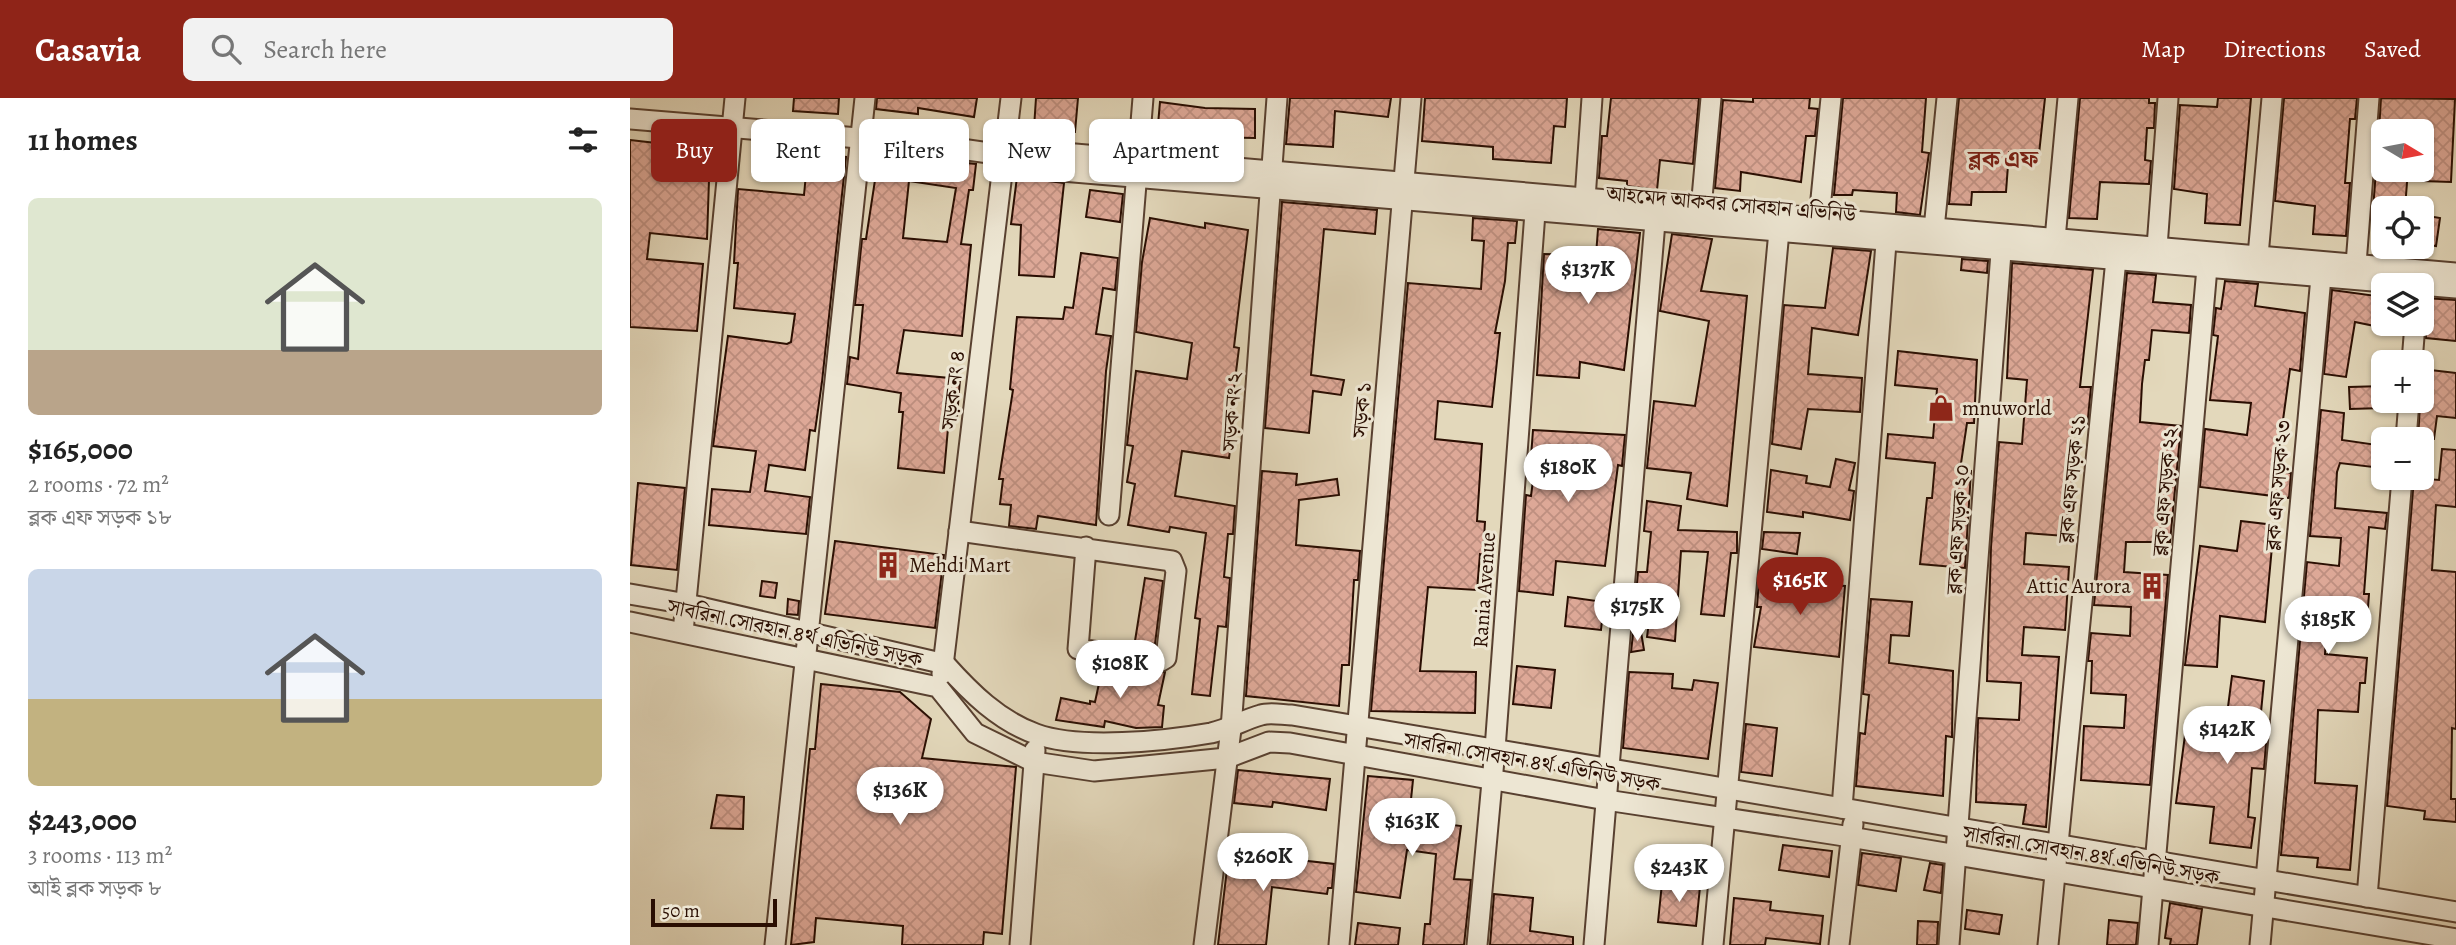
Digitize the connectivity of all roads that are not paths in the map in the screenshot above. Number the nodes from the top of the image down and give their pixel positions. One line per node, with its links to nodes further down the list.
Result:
1 (735, 98): 16 (street)
2 (865, 98): 17 (street)
3 (1011, 98): 18 (street, সড়ক নং ৪)
4 (1143, 98): 19 (street)
5 (1277, 98): 25 (street, সড়ক নং ২)
6 (1412, 98): 29 (street, সড়ক ১)
7 (1592, 98): 30 (street)
8 (1711, 98): 32 (street)
9 (1831, 98): 34 (street)
10 (1947, 98): 36 (street)
11 (2067, 98): 38 (street)
12 (2168, 98): 40 (street)
13 (2272, 98): 42 (street)
14 (2369, 98): 44 (street)
15 (630, 119): 20 (street, আহমেদ আকবর সোবহান এভিনিউ)
16 (734, 119)
17 (863, 119)
18 (1008, 119)
19 (1141, 119)
20 (651, 120)
21 (737, 126): 22 (street, আহমেদ আকবর সোবহান এভিনিউ)
22 (859, 139)
23 (859, 168): 60 (street)
24 (1244, 179): 25 (street, আহমেদ আকবর সোবহান এভিনিউ)
25 (1272, 181): 29 (street, আহমেদ আকবর সোবহান এভিনিউ); 65 (street, সড়ক নং ২)
26 (728, 182): 57 (street)
27 (1000, 182): 54 (street, সড়ক নং ৪)
28 (1136, 182): 53 (street)
29 (1405, 192): 31 (street, আহমেদ আকবর সোবহান এভিনিউ); 64 (street, সড়ক ১)
30 (1585, 199): 31 (street, আহমেদ আকবর সোবহান এভিনিউ); 33 (street, আহমেদ আকবর সোবহান এভিনিউ)
31 (1536, 203): 33 (street, আহমেদ আকবর সোবহান এভিনিউ); 67 (street, Rania Avenue)
32 (1701, 209): 33 (street, আহমেদ আকবর সোবহান এভিনিউ); 35 (street, আহমেদ আকবর সোবহান এভিনিউ)
33 (1656, 213): 35 (street, আহমেদ আকবর সোবহান এভিনিউ); 71 (street)
34 (1819, 219): 35 (street, আহমেদ আকবর সোবহান এভিনিউ); 37 (street, আহমেদ আকবর সোবহান এভিনিউ)
35 (1780, 223): 37 (street, আহমেদ আকবর সোবহান এভিনিউ); 73 (street)
36 (1934, 229): 37 (street, আহমেদ আকবর সোবহান এভিনিউ); 39 (street, আহমেদ আকবর সোবহান এভিনিউ)
37 (1887, 232): 39 (street, আহমেদ আকবর সোবহান এভিনিউ); 75 (street)
38 (2055, 239): 39 (street, আহমেদ আকবর সোবহান এভিনিউ); 41 (street, আহমেদ আকবর সোবহান এভিনিউ)
39 (2002, 242): 41 (street, আহমেদ আকবর সোবহান এভিনিউ); 77 (street, ব্লক এফ সড়ক ২০)
40 (2157, 247): 41 (street, আহমেদ আকবর সোবহান এভিনিউ); 43 (street, আহমেদ আকবর সোবহান এভিনিউ)
41 (2117, 252): 43 (street, আহমেদ আকবর সোবহান এভিনিউ); 79 (street, ব্লক এফ সড়ক ২১)
42 (2258, 256): 43 (street, আহমেদ আকবর সোবহান এভিনিউ); 45 (street, আহমেদ আকবর সোবহান এভিনিউ)
43 (2208, 259): 45 (street, আহমেদ আকবর সোবহান এভিনিউ); 81 (street, ব্লক এফ সড়ক ২২)
44 (2356, 264): 45 (street, আহমেদ আকবর সোবহান এভিনিউ); 46 (street, আহমেদ আকবর সোবহান এভিনিউ)
45 (2321, 269): 48 (street, আহমেদ আকবর সোবহান এভিনিউ); 83 (street, ব্লক এফ সড়ক ২৩)
46 (2391, 273)
47 (2456, 273): 49 (street, আহমেদ আকবর সোবহান এভিনিউ)
48 (2371, 275)
49 (2434, 277)
50 (2434, 283): 51 (street, আহমেদ আকবর সোবহান এভিনিউ)
51 (2456, 288)
52 (2401, 490): 85 (street)
53 (1109, 515)
54 (959, 531): 55 (street); 62 (street, সড়ক নং ৪)
55 (1086, 547): 55 (street)
56 (630, 594): 57 (street, সাবরিনা সোবহান ৪র্থ এভিনিউ সড়ক)
57 (687, 604): 59 (street); 60 (street, সাবরিনা সোবহান ৪র্থ এভিনিউ সড়ক)
58 (630, 622): 59 (street, সাবরিনা সোবহান ৪র্থ এভিনিউ সড়ক)
59 (683, 632): 61 (street, সাবরিনা সোবহান ৪র্থ এভিনিউ সড়ক)
60 (811, 634): 61 (street); 62 (street, সাবরিনা সোবহান ৪র্থ এভিনিউ সড়ক)
61 (807, 662): 63 (street, সাবরিনা সোবহান ৪র্থ এভিনিউ সড়ক); 89 (street)
62 (944, 664): 63 (street, সড়ক নং ৪); 66 (street, সাবরিনা সোবহান ৪র্থ এভিনিউ সড়ক)
63 (938, 687): 70 (street, সাবরিনা সোবহান ৪র্থ এভিনিউ সড়ক)
64 (1356, 726): 65 (street, সাবরিনা সোবহান ৪র্থ এভিনিউ সড়ক); 67 (street, সাবরিনা সোবহান ৪র্থ এভিনিউ সড়ক); 68 (street, সড়ক ১)
65 (1231, 729): 66 (street, সাবরিনা সোবহান ৪র্থ এভিনিউ সড়ক); 69 (street, সড়ক নং ২)
66 (1037, 735): 70 (street)
67 (1495, 750): 71 (street, সাবরিনা সোবহান ৪র্থ এভিনিউ সড়ক); 72 (street, Rania Avenue)
68 (1354, 754): 69 (street, সাবরিনা সোবহান ৪র্থ এভিনিউ সড়ক); 72 (street, সাবরিনা সোবহান ৪র্থ এভিনিউ সড়ক); 92 (street, সড়ক ১)
69 (1227, 758): 70 (street, সাবরিনা সোবহান ৪র্থ এভিনিউ সড়ক); 91 (street, সড়ক নং ২)
70 (1034, 762): 90 (street)
71 (1610, 769): 73 (street, সাবরিনা সোবহান ৪র্থ এভিনিউ সড়ক); 74 (street)
72 (1492, 779): 74 (street, সাবরিনা সোবহান ৪র্থ এভিনিউ সড়ক); 93 (street, Rania Avenue)
73 (1728, 789): 75 (street, সাবরিনা সোবহান ৪র্থ এভিনিউ সড়ক); 76 (street)
74 (1606, 800): 76 (street, সাবরিনা সোবহান ৪র্থ এভিনিউ সড়ক); 94 (street)
75 (1849, 809): 77 (street, সাবরিনা সোবহান ৪র্থ এভিনিউ সড়ক); 78 (street)
76 (1725, 817): 78 (street, সাবরিনা সোবহান ৪র্থ এভিনিউ সড়ক); 95 (street)
77 (1958, 828): 79 (street, সাবরিনা সোবহান ৪র্থ এভিনিউ সড়ক); 80 (street, ব্লক এফ সড়ক ২০)
78 (1852, 838): 80 (street, সাবরিনা সোবহান ৪র্থ এভিনিউ সড়ক); 96 (street)
79 (2059, 845): 81 (street, সাবরিনা সোবহান ৪র্থ এভিনিউ সড়ক); 82 (street, ব্লক এফ সড়ক ২১)
80 (1956, 855): 82 (street, সাবরিনা সোবহান ৪র্থ এভিনিউ সড়ক); 97 (street, ব্লক এফ সড়ক ২০)
81 (2156, 861): 83 (street, সাবরিনা সোবহান ৪র্থ এভিনিউ সড়ক); 84 (street, ব্লক এফ সড়ক ২২)
82 (2056, 872): 84 (street, সাবরিনা সোবহান ৪র্থ এভিনিউ সড়ক); 98 (street, ব্লক এফ সড়ক ২১)
83 (2265, 880): 85 (street, সাবরিনা সোবহান ৪র্থ এভিনিউ সড়ক); 86 (street, ব্লক এফ সড়ক ২৩)
84 (2154, 889): 86 (street, সাবরিনা সোবহান ৪র্থ এভিনিউ সড়ক); 99 (street, ব্লক এফ সড়ক ২২)
85 (2367, 897): 87 (street, সাবরিনা সোবহান ৪র্থ এভিনিউ সড়ক)
86 (2263, 907): 88 (street, সাবরিনা সোবহান ৪র্থ এভিনিউ সড়ক); 100 (street, ব্লক এফ সড়ক ২৩)
87 (2456, 912)
88 (2456, 939)
89 (775, 945)
90 (1020, 945)
91 (1204, 945)
92 (1339, 945)
93 (1477, 945)
94 (1594, 945)
95 (1713, 945)
96 (1839, 945)
97 (1949, 945)
98 (2049, 945)
99 (2148, 945)
100 (2260, 945)

